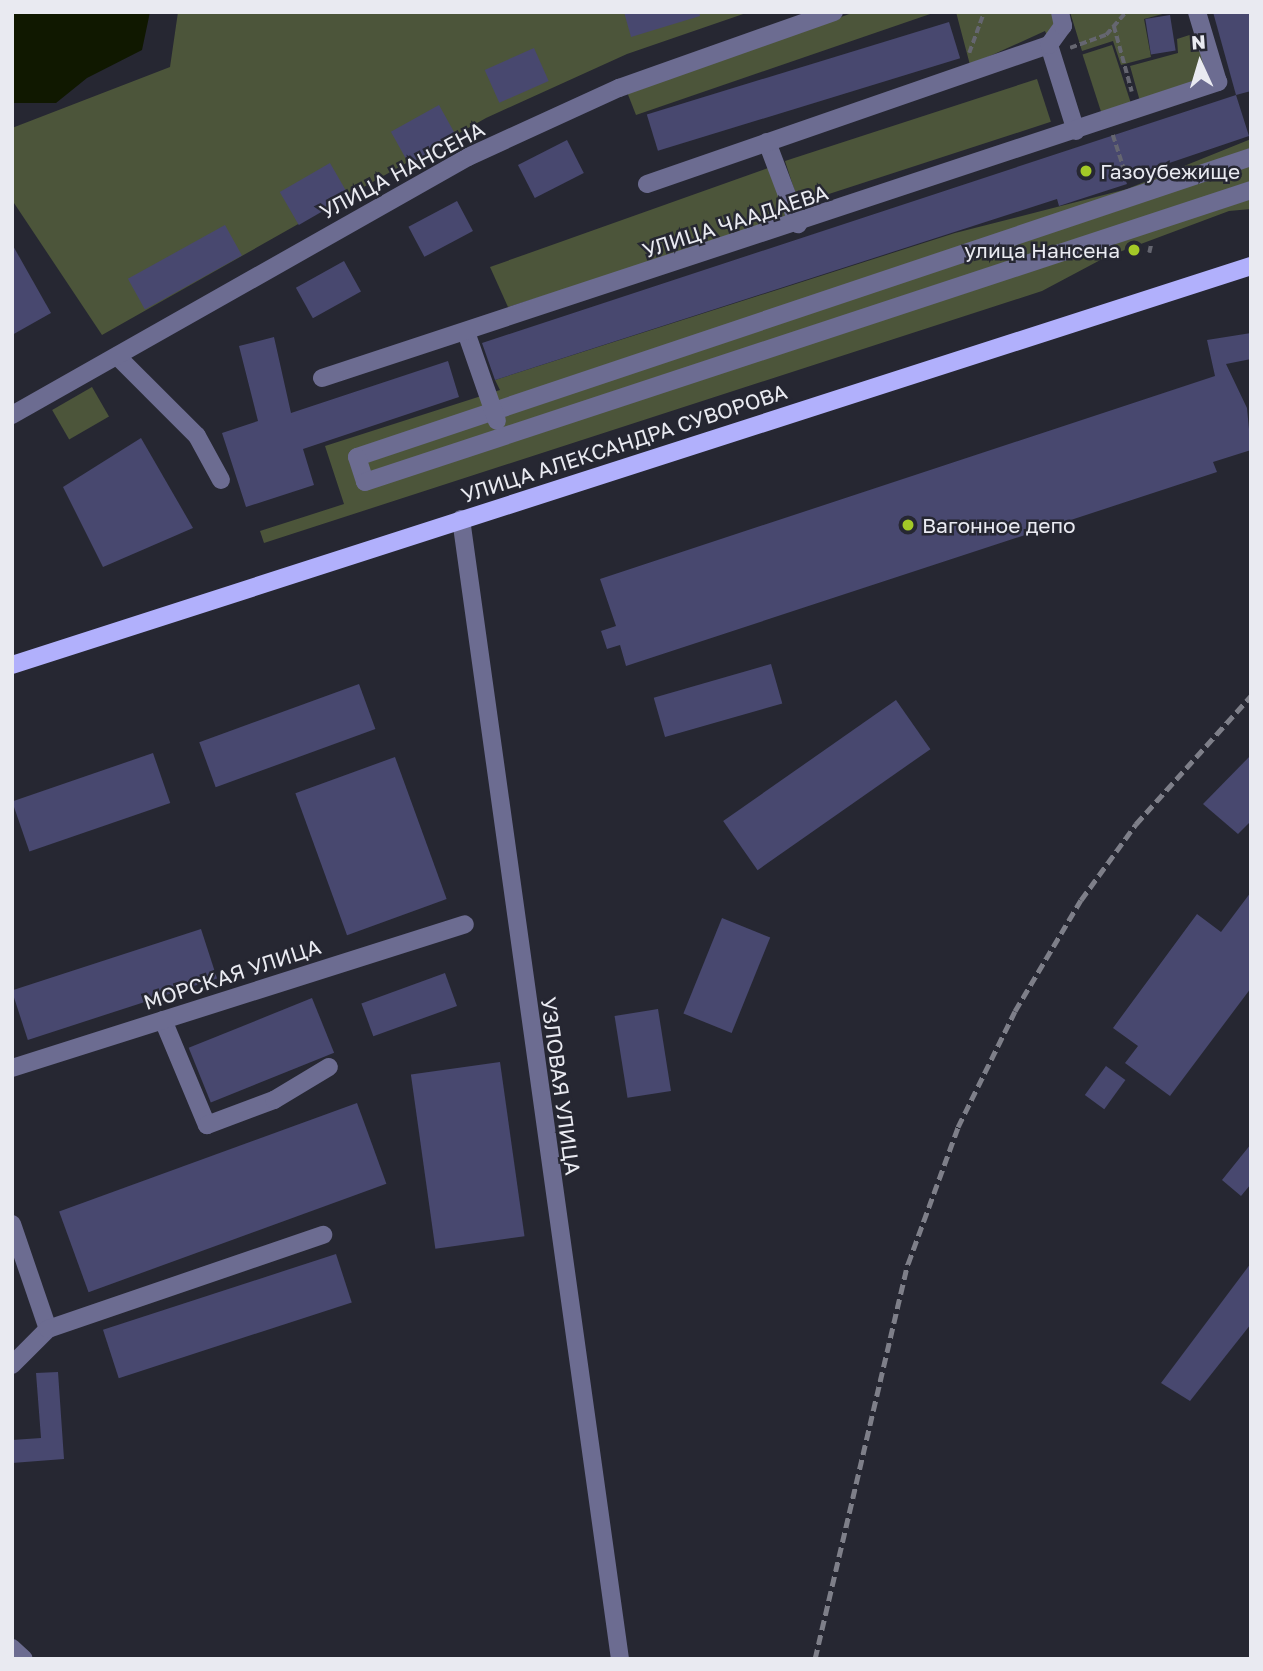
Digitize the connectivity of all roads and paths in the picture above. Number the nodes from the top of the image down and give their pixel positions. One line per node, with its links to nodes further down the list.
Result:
1 (984, 12): 8 (path)
2 (1060, 12): 7 (street)
3 (1126, 12): 6 (path)
4 (1197, 12): 9 (street, УЛИЦА ЧААДАЕВА)
5 (831, 13): 18 (street, УЛИЦА НАНСЕНА)
6 (1114, 26): 7 (path); 9 (path)
7 (1050, 50): 8 (street); 10 (street)
8 (961, 75): 11 (street)
9 (1138, 110): 10 (street, УЛИЦА ЧААДАЕВА)
10 (1076, 131): 15 (street, УЛИЦА ЧААДАЕВА)
11 (767, 142): 13 (street); 15 (street)
12 (1251, 157): 20 (street)
13 (647, 184)
14 (1251, 190): 22 (street)
15 (798, 224): 17 (street, УЛИЦА ЧААДАЕВА)
16 (1251, 266): 24 (main road, УЛИЦА АЛЕКСАНДРА СУВОРОВА)
17 (466, 332): 19 (street, УЛИЦА ЧААДАЕВА); 20 (street)
18 (117, 356): 21 (street, УЛИЦА НАНСЕНА); 23 (street)
19 (322, 378)
20 (493, 411): 22 (street); 22 (street)
21 (12, 415)
22 (502, 435)
23 (221, 480)
24 (461, 519): 25 (main road, УЛИЦА АЛЕКСАНДРА СУВОРОВА); 36 (street, УЗЛОВАЯ УЛИЦА)
25 (12, 665)
26 (466, 924): 27 (street, МОРСКАЯ УЛИЦА)
27 (163, 1020): 28 (street); 29 (street, МОРСКАЯ УЛИЦА)
28 (329, 1067)
29 (12, 1068)
30 (12, 1224): 32 (street)
31 (323, 1235): 32 (street)
32 (48, 1329): 33 (street)
33 (12, 1365)
34 (12, 1648): 35 (street)
35 (24, 1659)
36 (620, 1659)

